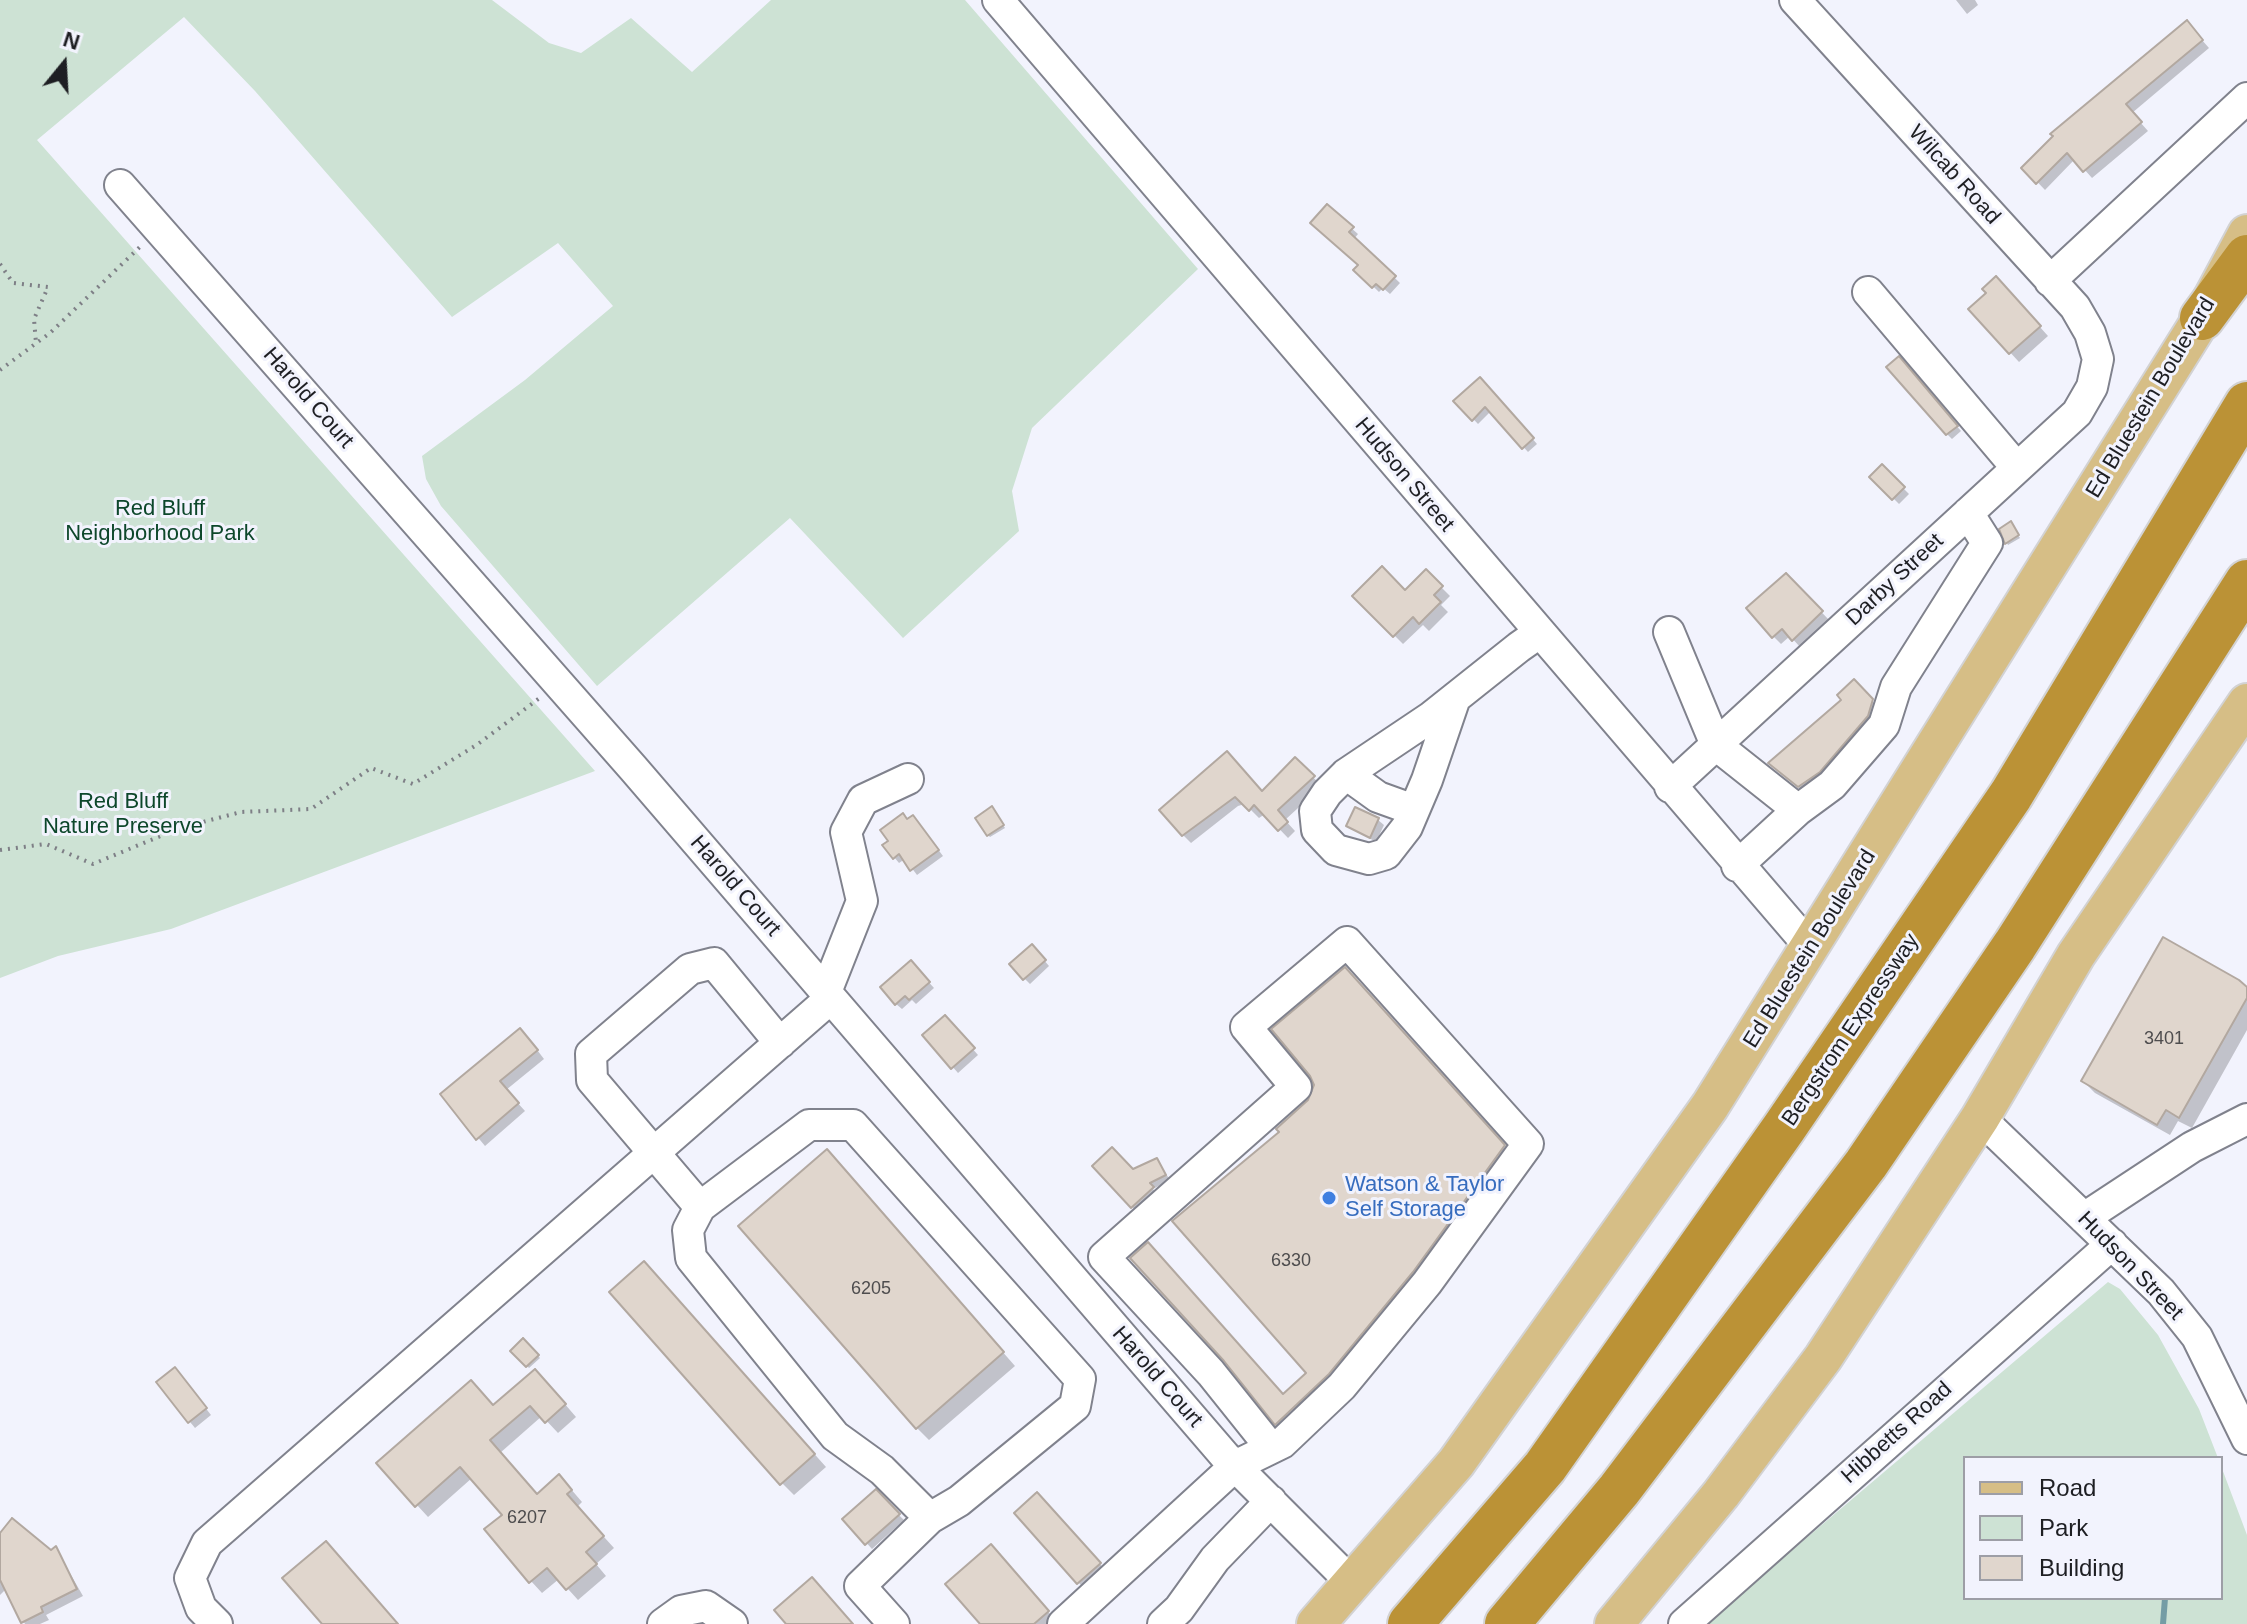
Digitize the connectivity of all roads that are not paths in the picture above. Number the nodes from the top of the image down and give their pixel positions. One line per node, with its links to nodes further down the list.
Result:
1 (998, 0): 16 (street, Hudson Street)
2 (1795, 0): 7 (street, Wilcab Road)
3 (2247, 98): 7 (street)
4 (120, 185): 27 (street, Harold Court)
5 (2247, 234): 9 (main road, Ed Bluestein Boulevard)
6 (2247, 257): 9 (highway)
7 (2050, 281): 10 (street, Wilcab Road)
8 (1868, 292): 12 (street)
9 (2202, 318): 26 (main road, Ed Bluestein Boulevard)
10 (2098, 359): 12 (street, Darby Street)
11 (2247, 404): 48 (highway, Bergstrom Expressway)
12 (2017, 468): 13 (street, Darby Street)
13 (1968, 513): 19 (street, Darby Street); 24 (street)
14 (2247, 582): 49 (highway)
15 (1669, 632): 19 (street)
16 (1539, 633): 17 (street); 22 (street, Hudson Street)
17 (1455, 698): 20 (street); 23 (street)
18 (2244, 714): 29 (main road)
19 (1716, 745): 22 (street, Darby Street); 24 (street)
20 (1346, 774): 23 (street); 23 (street)
21 (908, 779): 27 (street)
22 (1670, 787): 25 (street, Hudson Street)
23 (1414, 810)
24 (1798, 810): 25 (street)
25 (1737, 866): 26 (street, Hudson Street)
26 (1811, 948): 40 (main road, Ed Bluestein Boulevard)
27 (829, 995): 28 (street); 37 (street, Harold Court)
28 (780, 1043): 31 (street); 31 (street)
29 (1980, 1118): 33 (street, Hudson Street); 50 (main road)
30 (2247, 1119): 33 (street)
31 (654, 1154): 32 (street); 41 (street)
32 (700, 1207): 39 (street); 39 (street)
33 (2084, 1218): 34 (street, Hudson Street)
34 (2112, 1244): 35 (street, Hudson Street); 51 (street, Hibbetts Road)
35 (2247, 1439)
36 (1271, 1448): 36 (street); 37 (street)
37 (1235, 1466): 38 (street, Harold Court); 45 (street)
38 (1271, 1501): 40 (street, Harold Court); 46 (street)
39 (930, 1518): 44 (street)
40 (1352, 1583): 47 (main road, Ed Bluestein Boulevard)
41 (217, 1624)
42 (663, 1624): 43 (street)
43 (732, 1624)
44 (894, 1624)
45 (1063, 1624)
46 (1163, 1624)
47 (1316, 1624)
48 (1410, 1624)
49 (1507, 1624)
50 (1614, 1624)
51 (1684, 1624)

